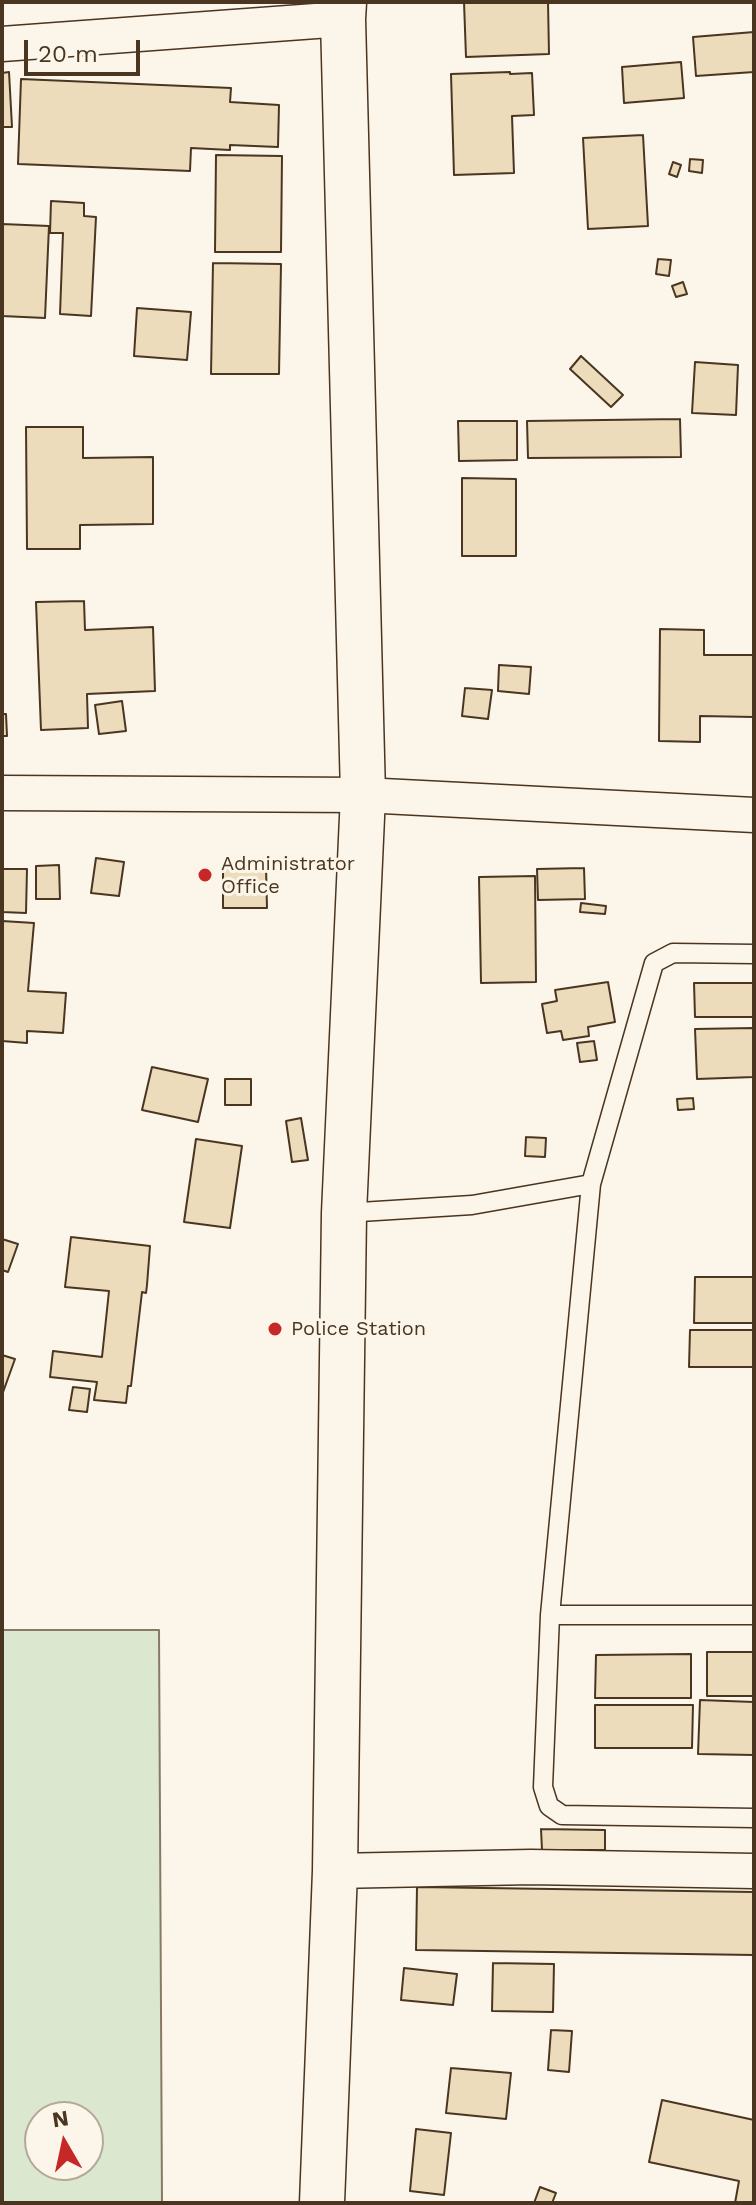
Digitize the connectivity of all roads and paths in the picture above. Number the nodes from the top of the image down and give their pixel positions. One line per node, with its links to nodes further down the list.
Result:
1 (344, 10): 2 (street); 4 (street)
2 (2, 44)
3 (2, 793): 4 (street)
4 (363, 795): 5 (street); 8 (street)
5 (754, 815)
6 (754, 954): 7 (lane)
7 (591, 1184): 8 (lane); 9 (lane)
8 (344, 1213): 12 (street)
9 (550, 1615): 10 (lane); 11 (lane)
10 (754, 1615)
11 (754, 1818)
12 (335, 1871): 13 (street); 14 (street)
13 (754, 1871)
14 (322, 2203)

